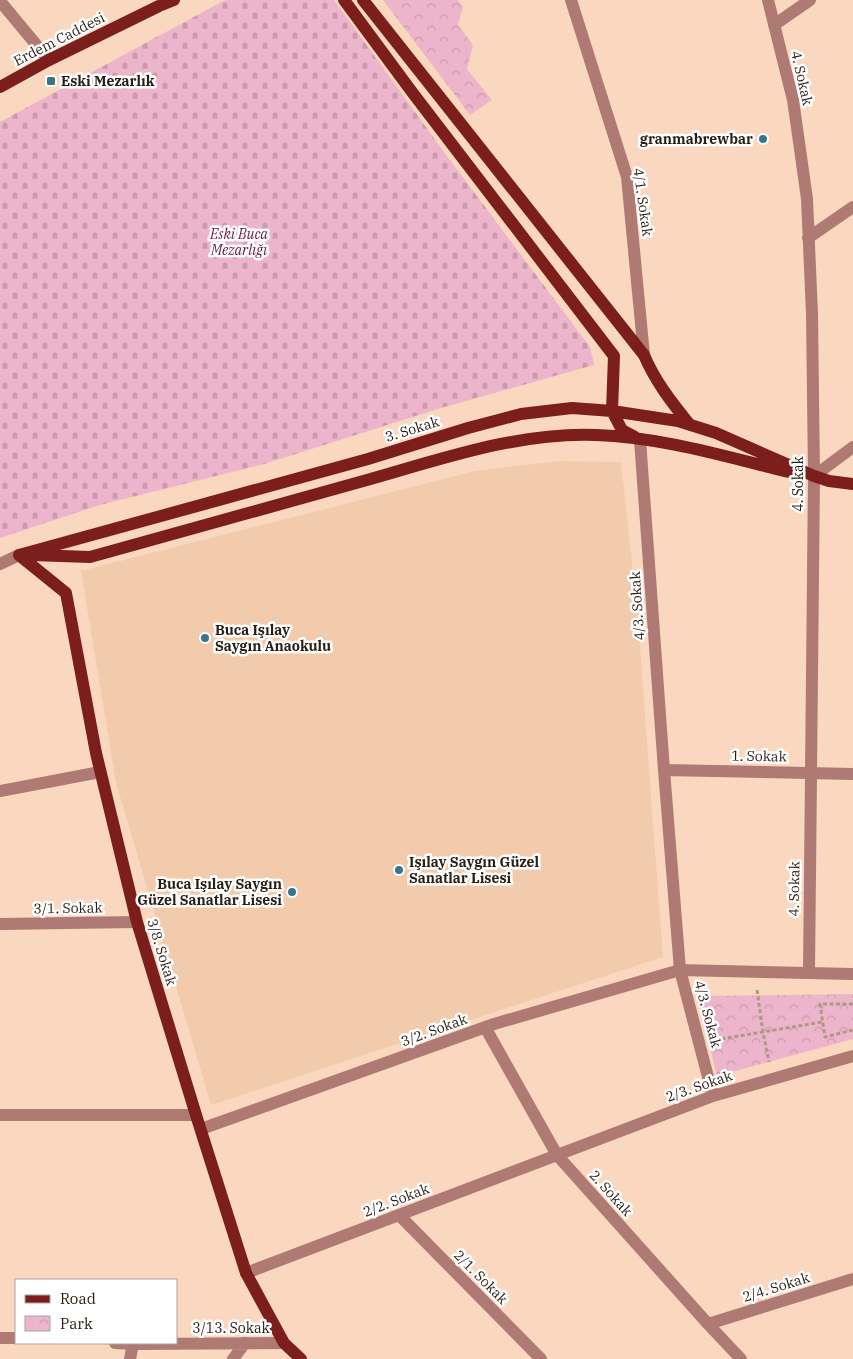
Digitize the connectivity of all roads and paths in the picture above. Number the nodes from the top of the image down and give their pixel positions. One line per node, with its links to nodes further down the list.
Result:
1 (174, 0): 8 (main road, Erdem Caddesi)
2 (344, 0): 15 (main road)
3 (363, 0): 14 (main road)
4 (572, 0): 14 (street, 4/1. Sokak)
5 (768, 0): 9 (street, 4. Sokak)
6 (810, 0): 9 (street)
7 (0, 1): 10 (street)
8 (160, 2): 10 (main road, Erdem Caddesi)
9 (774, 25): 13 (street, 4. Sokak)
10 (49, 60): 11 (main road, Erdem Caddesi)
11 (0, 87)
12 (853, 207): 13 (street)
13 (808, 238): 19 (street, 4. Sokak)
14 (644, 355): 16 (main road)
15 (612, 411): 16 (main road, 3. Sokak); 17 (main road); 21 (main road, 3. Sokak)
16 (690, 425): 19 (main road, 3. Sokak)
17 (640, 440): 19 (main road, 3. Sokak); 21 (main road, 3. Sokak); 23 (street, 4/3. Sokak)
18 (853, 447): 19 (street)
19 (814, 476): 20 (main road, 3. Sokak); 25 (street, 4. Sokak)
20 (853, 484)
21 (19, 554): 22 (street, 3. Sokak); 24 (main road, 3/8. Sokak)
22 (0, 564)
23 (664, 770): 25 (street, 1. Sokak); 30 (street, 4/3. Sokak)
24 (100, 772): 27 (street); 28 (main road, 3/8. Sokak)
25 (811, 772): 26 (street, 1. Sokak); 32 (street, 4. Sokak)
26 (853, 774)
27 (0, 791)
28 (137, 922): 29 (street, 3/1. Sokak); 44 (main road, 3/8. Sokak)
29 (0, 924)
30 (680, 970): 31 (street); 36 (street, 3/2. Sokak); 39 (street, 4/3. Sokak)
31 (754, 972): 32 (street); 38 (path)
32 (808, 973): 33 (street)
33 (853, 974)
34 (853, 1004): 35 (path)
35 (822, 1022): 37 (path); 38 (path)
36 (486, 1027): 45 (street, 3/2. Sokak); 46 (street, 2. Sokak)
37 (853, 1030)
38 (763, 1032): 39 (path); 41 (path)
39 (700, 1042): 42 (street, 4/3. Sokak)
40 (853, 1056): 41 (street, 2/3. Sokak)
41 (773, 1079): 42 (street, 2/3. Sokak)
42 (713, 1096): 46 (street, 2/3. Sokak)
43 (0, 1115): 44 (street)
44 (196, 1115): 45 (main road, 3/8. Sokak)
45 (201, 1129): 48 (main road, 3/8. Sokak)
46 (557, 1155): 47 (street, 2/2. Sokak); 50 (street, 2. Sokak)
47 (399, 1215): 48 (street, 2/2. Sokak); 60 (street, 2/1. Sokak)
48 (246, 1273): 54 (main road, 3/8. Sokak)
49 (853, 1278): 50 (street, 2/4. Sokak)
50 (708, 1324): 61 (street, 2. Sokak)
51 (0, 1338): 52 (street)
52 (15, 1338)
53 (245, 1343): 54 (street, 3/13. Sokak); 56 (street, 3/13. Sokak); 58 (street)
54 (284, 1343): 59 (main road, 3/8. Sokak)
55 (133, 1344): 57 (street)
56 (178, 1344)
57 (130, 1359)
58 (233, 1359)
59 (301, 1359)
60 (542, 1359)
61 (741, 1359)

